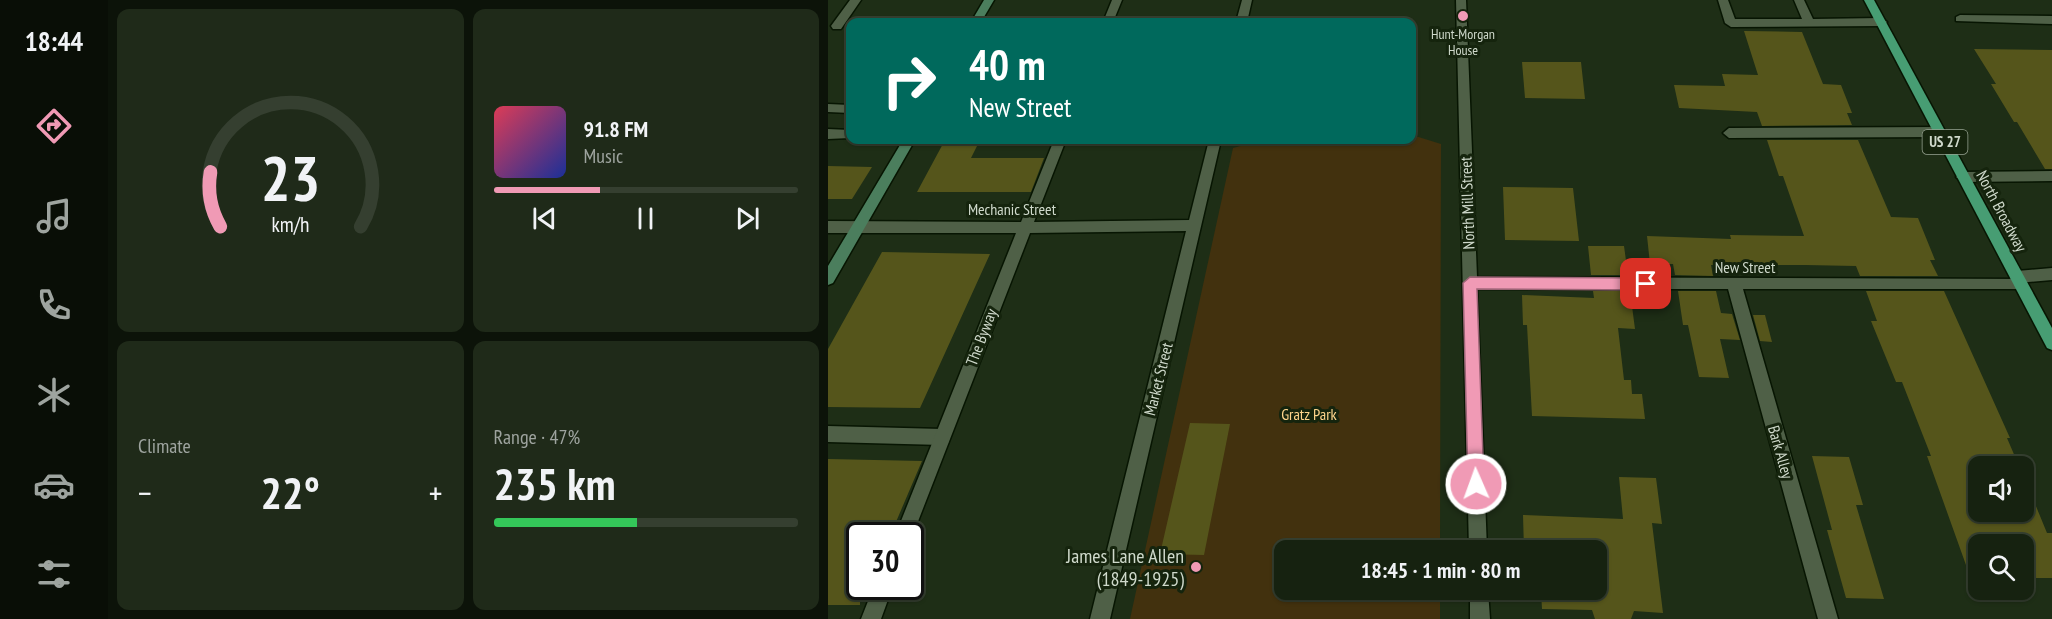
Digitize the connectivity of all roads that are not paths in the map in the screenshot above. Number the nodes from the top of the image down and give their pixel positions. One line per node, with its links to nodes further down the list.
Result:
1 (856, 0): 16 (street)
2 (989, 0): 9 (main road)
3 (1117, 0): 10 (street)
4 (1247, 0): 11 (street)
5 (1461, 0): 35 (street, North Mill Street)
6 (1724, 0): 15 (street)
7 (1799, 0): 15 (street)
8 (1869, 0): 14 (main road, North Broadway / US 27)
9 (978, 18)
10 (1110, 18)
11 (1243, 18)
12 (1960, 19): 13 (street)
13 (2052, 20)
14 (1881, 22): 15 (street); 19 (main road, North Broadway / US 27)
15 (1809, 23)
16 (832, 26)
17 (828, 108): 18 (street)
18 (846, 108)
19 (1940, 132): 20 (street); 27 (main road, North Broadway / US 27)
20 (1729, 133)
21 (828, 134): 22 (street)
22 (846, 134)
23 (907, 144): 30 (main road)
24 (1058, 144): 31 (street, The Byway)
25 (1214, 144): 28 (street, Market Street)
26 (2052, 176): 27 (street)
27 (1963, 177): 34 (main road, North Broadway / US 27)
28 (1196, 225): 31 (street, Mechanic Street); 45 (street, Market Street)
29 (828, 227): 30 (street, Mechanic Street)
30 (858, 227): 31 (street, Mechanic Street); 33 (main road)
31 (1024, 228): 39 (street, The Byway)
32 (2052, 274): 34 (street, New Street)
33 (828, 279)
34 (2019, 280): 36 (street, New Street); 37 (main road, North Broadway / US 27)
35 (1470, 283): 36 (street, New Street); 41 (street, North Mill Street)
36 (1734, 285): 47 (street, Bark Alley)
37 (2052, 343)
38 (828, 434): 39 (street)
39 (942, 437): 40 (street, The Byway)
40 (909, 522)
41 (1478, 540)
42 (878, 600): 44 (street)
43 (1479, 600): 46 (street)
44 (871, 619)
45 (1100, 619)
46 (1480, 619)
47 (1828, 619)

